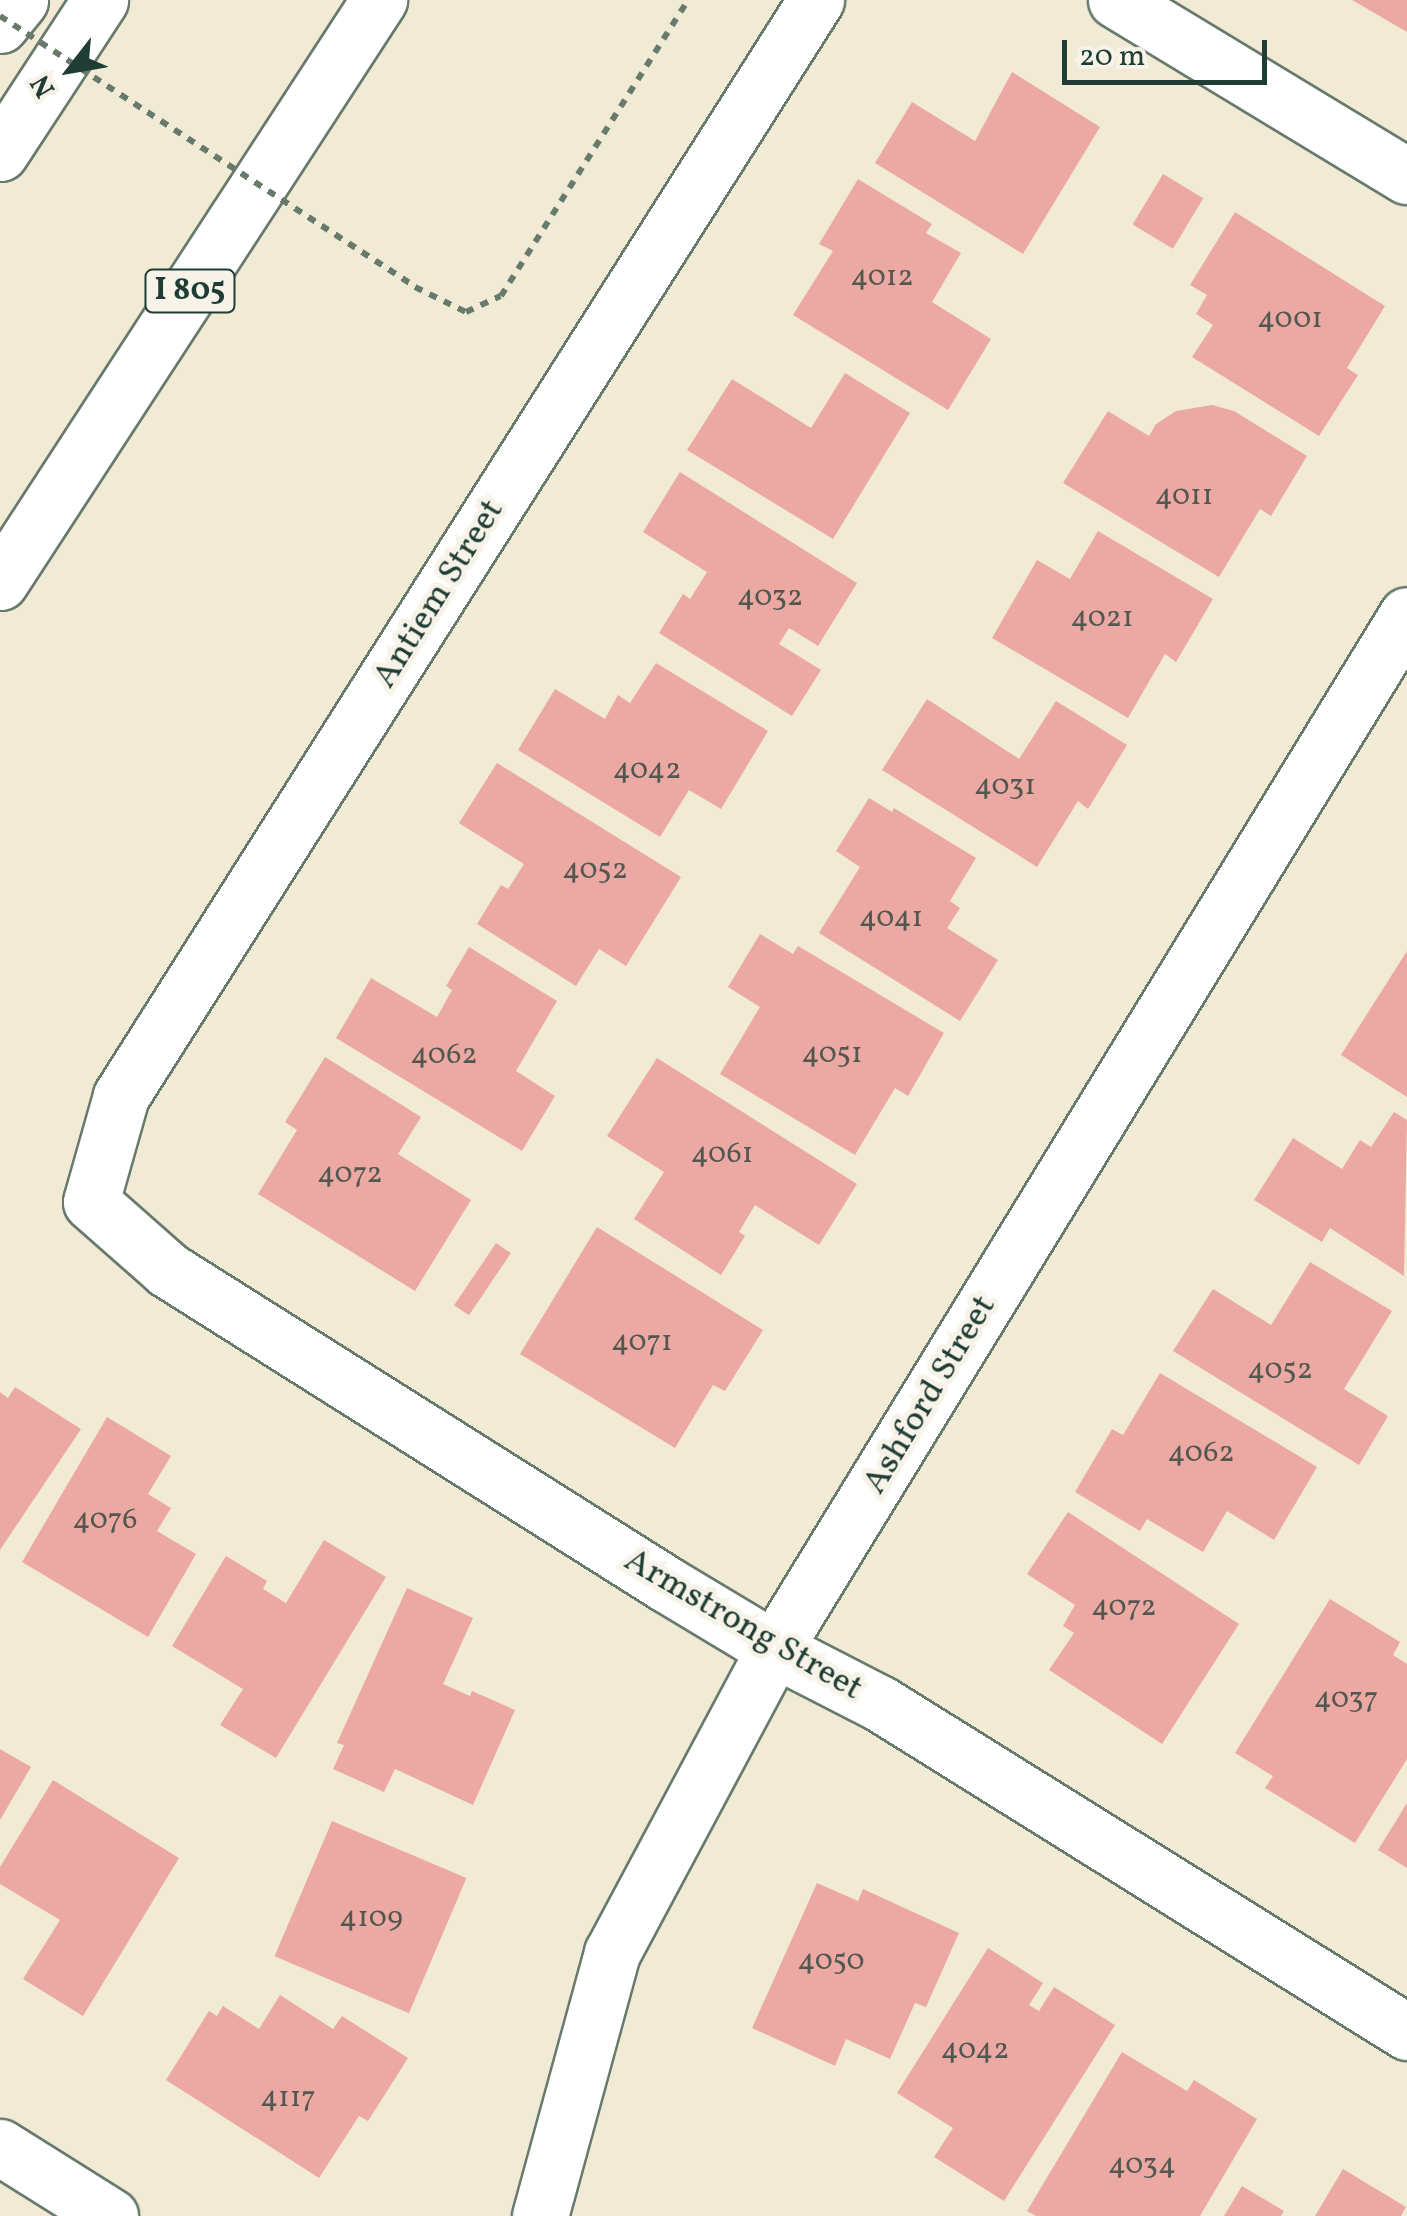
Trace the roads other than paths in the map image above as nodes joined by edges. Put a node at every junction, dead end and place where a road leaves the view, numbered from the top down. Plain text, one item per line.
1 (20, 0) edge
2 (100, 0) edge
3 (380, 0) edge
4 (816, 0) edge
5 (1116, 0) edge
6 (0, 24) edge
7 (0, 153) edge
8 (1407, 176) edge
9 (0, 582) edge
10 (1407, 615) edge
11 (91, 1202) joint
12 (774, 1649) junction
13 (1407, 2032) edge
14 (0, 2147) edge
15 (110, 2216) edge
16 (540, 2216) edge

1 - 6 main road
2 - 7 main road
3 - 9 main road, I 805
4 - 11 main road, Antiem Street
5 - 8 main road
10 - 12 main road, Ashford Street
11 - 12 main road, Armstrong Street
12 - 13 main road, Armstrong Street
12 - 16 main road, Ashford Street
14 - 15 main road

